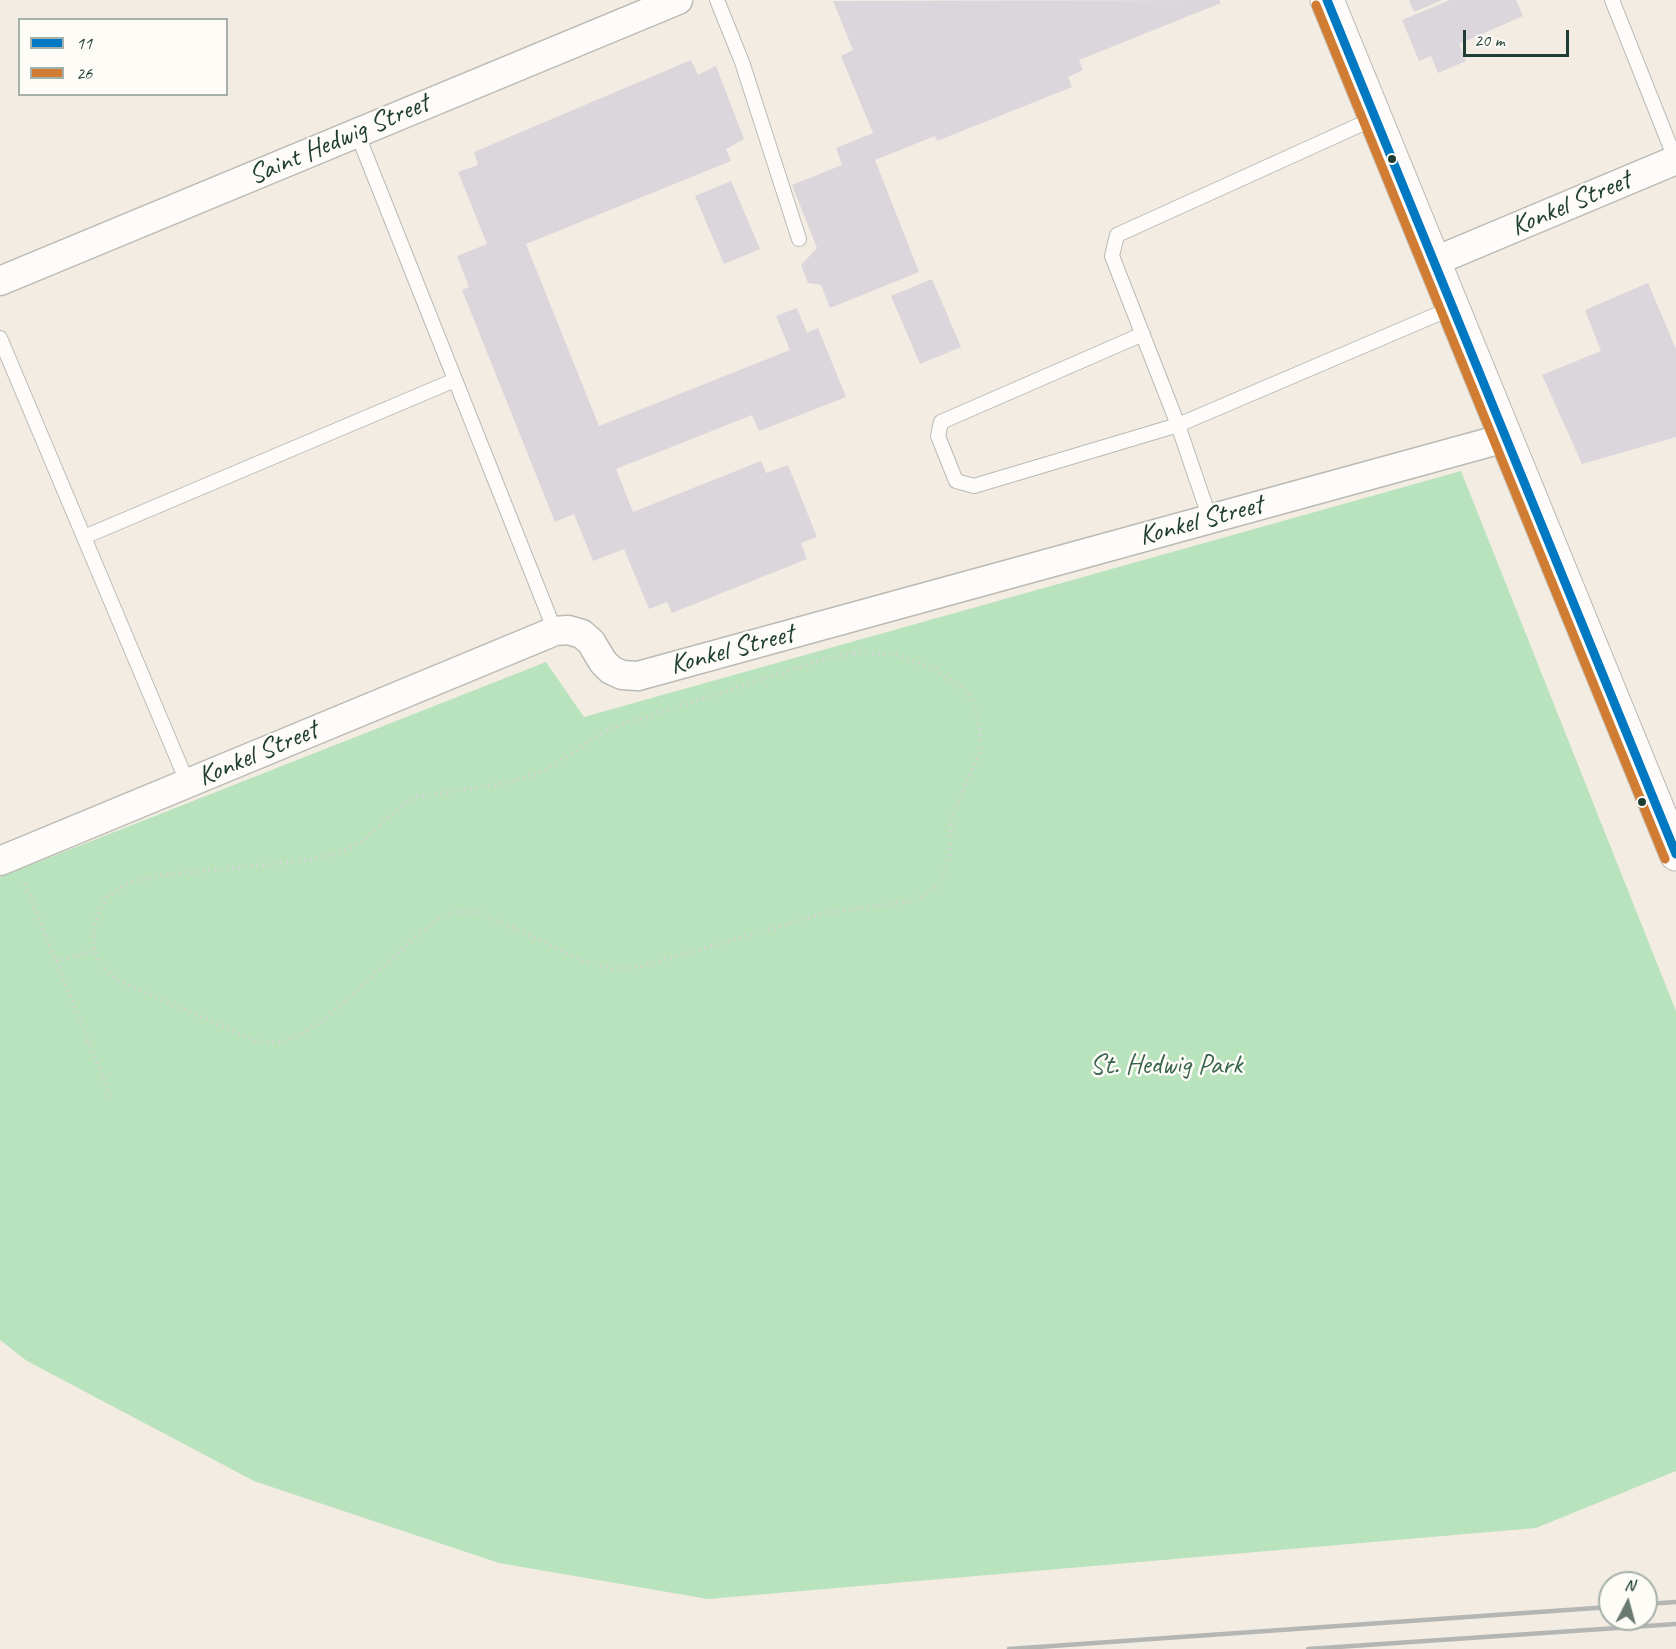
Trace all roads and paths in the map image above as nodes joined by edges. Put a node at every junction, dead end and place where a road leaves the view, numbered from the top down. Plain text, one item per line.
1 (678, 0) edge
2 (717, 0) edge
3 (1327, 0) edge
4 (1612, 0) edge
5 (1375, 118) junction
6 (357, 133) junction
7 (1676, 161) edge
8 (799, 238) dead end
9 (1434, 262) junction
10 (0, 281) edge
11 (1452, 308) junction
12 (1143, 334) junction
13 (0, 339) edge
14 (454, 380) junction
15 (1178, 425) junction
16 (1505, 438) junction
17 (1210, 519) junction
18 (84, 537) junction
19 (555, 631) junction
20 (188, 784) junction
21 (1676, 855) edge
22 (7, 859) edge
23 (94, 951) junction
24 (56, 962) junction
25 (111, 1097) dead end

1 - 6 street, Saint Hedwig Street
2 - 8 lane
3 - 5 street
4 - 7 lane
5 - 9 street
5 - 12 lane
6 - 10 street, Saint Hedwig Street
6 - 14 lane
7 - 9 street, Konkel Street
9 - 11 street
11 - 15 lane
11 - 16 street
12 - 15 lane
12 - 15 lane
13 - 18 lane
14 - 18 lane
14 - 19 lane
15 - 17 lane
16 - 17 street, Konkel Street
16 - 21 street
17 - 19 street, Konkel Street
18 - 20 lane
19 - 20 street, Konkel Street
20 - 22 street, Konkel Street
22 - 24 path
23 - 23 path
23 - 24 path
24 - 25 path

